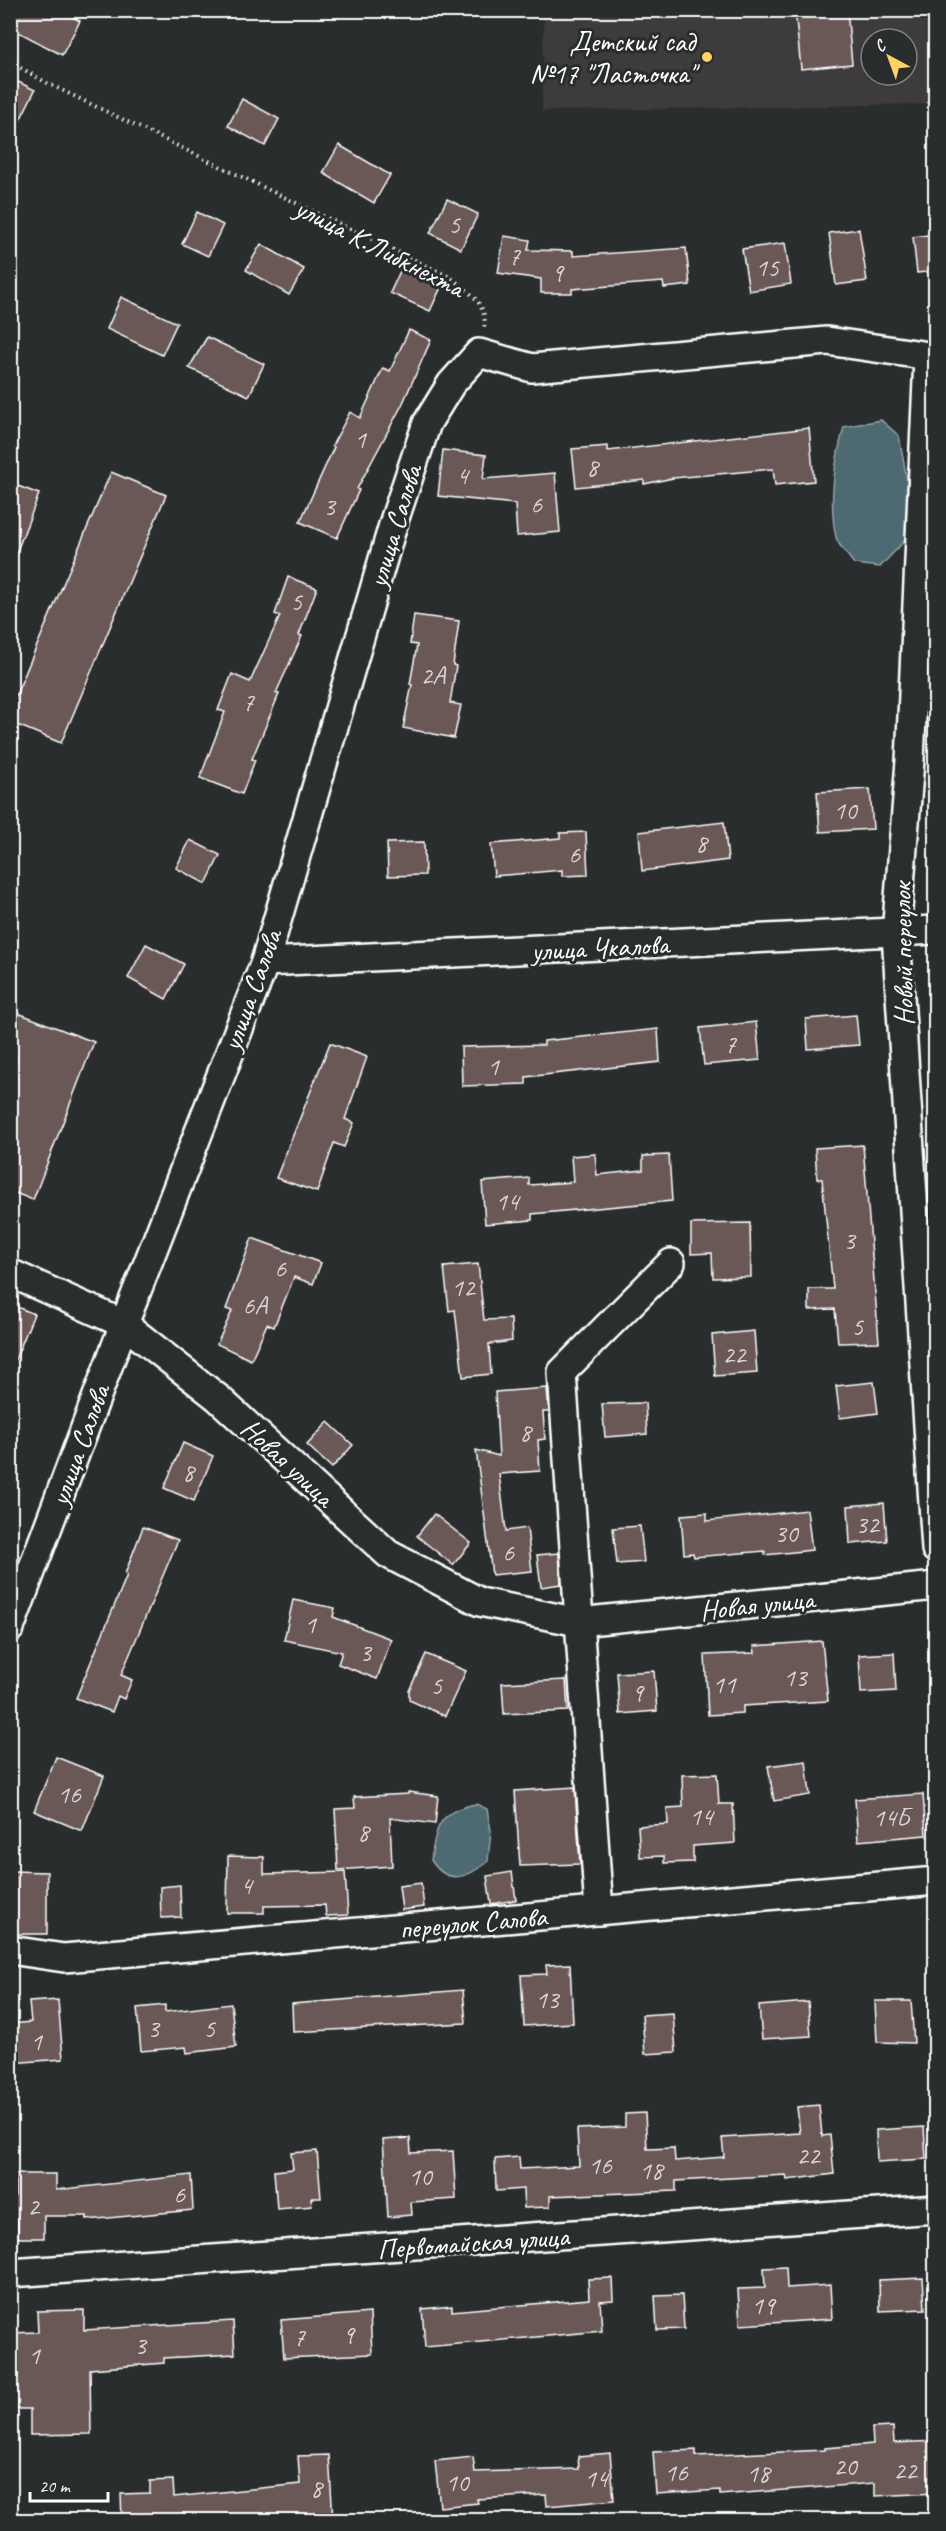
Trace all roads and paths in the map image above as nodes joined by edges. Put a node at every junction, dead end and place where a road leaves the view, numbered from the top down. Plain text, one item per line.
1 (10, 62) edge
2 (479, 353) junction
3 (932, 357) edge
4 (936, 930) edge
5 (896, 934) junction
6 (265, 962) junction
7 (671, 1263) dead end
8 (10, 1273) edge
9 (124, 1324) junction
10 (936, 1549) edge
11 (936, 1586) edge
12 (578, 1622) junction
13 (10, 1628) edge
14 (936, 1881) edge
15 (599, 1911) junction
16 (10, 1950) edge
17 (936, 2209) edge
18 (10, 2273) edge

1 - 2 path, улица К.Либкнехта
2 - 3 street
2 - 6 street, улица Салова
3 - 5 street, Новый переулок
4 - 5 street, улица Чкалова
5 - 6 street, улица Чкалова
5 - 10 street, Новый переулок
6 - 9 street, улица Салова
7 - 12 street
8 - 9 street, Новая улица
9 - 12 street, Новая улица
9 - 13 street, улица Салова
11 - 12 street, Новая улица
12 - 15 street
14 - 15 street, переулок Салова
15 - 16 street, переулок Салова
17 - 18 street, Первомайская улица

